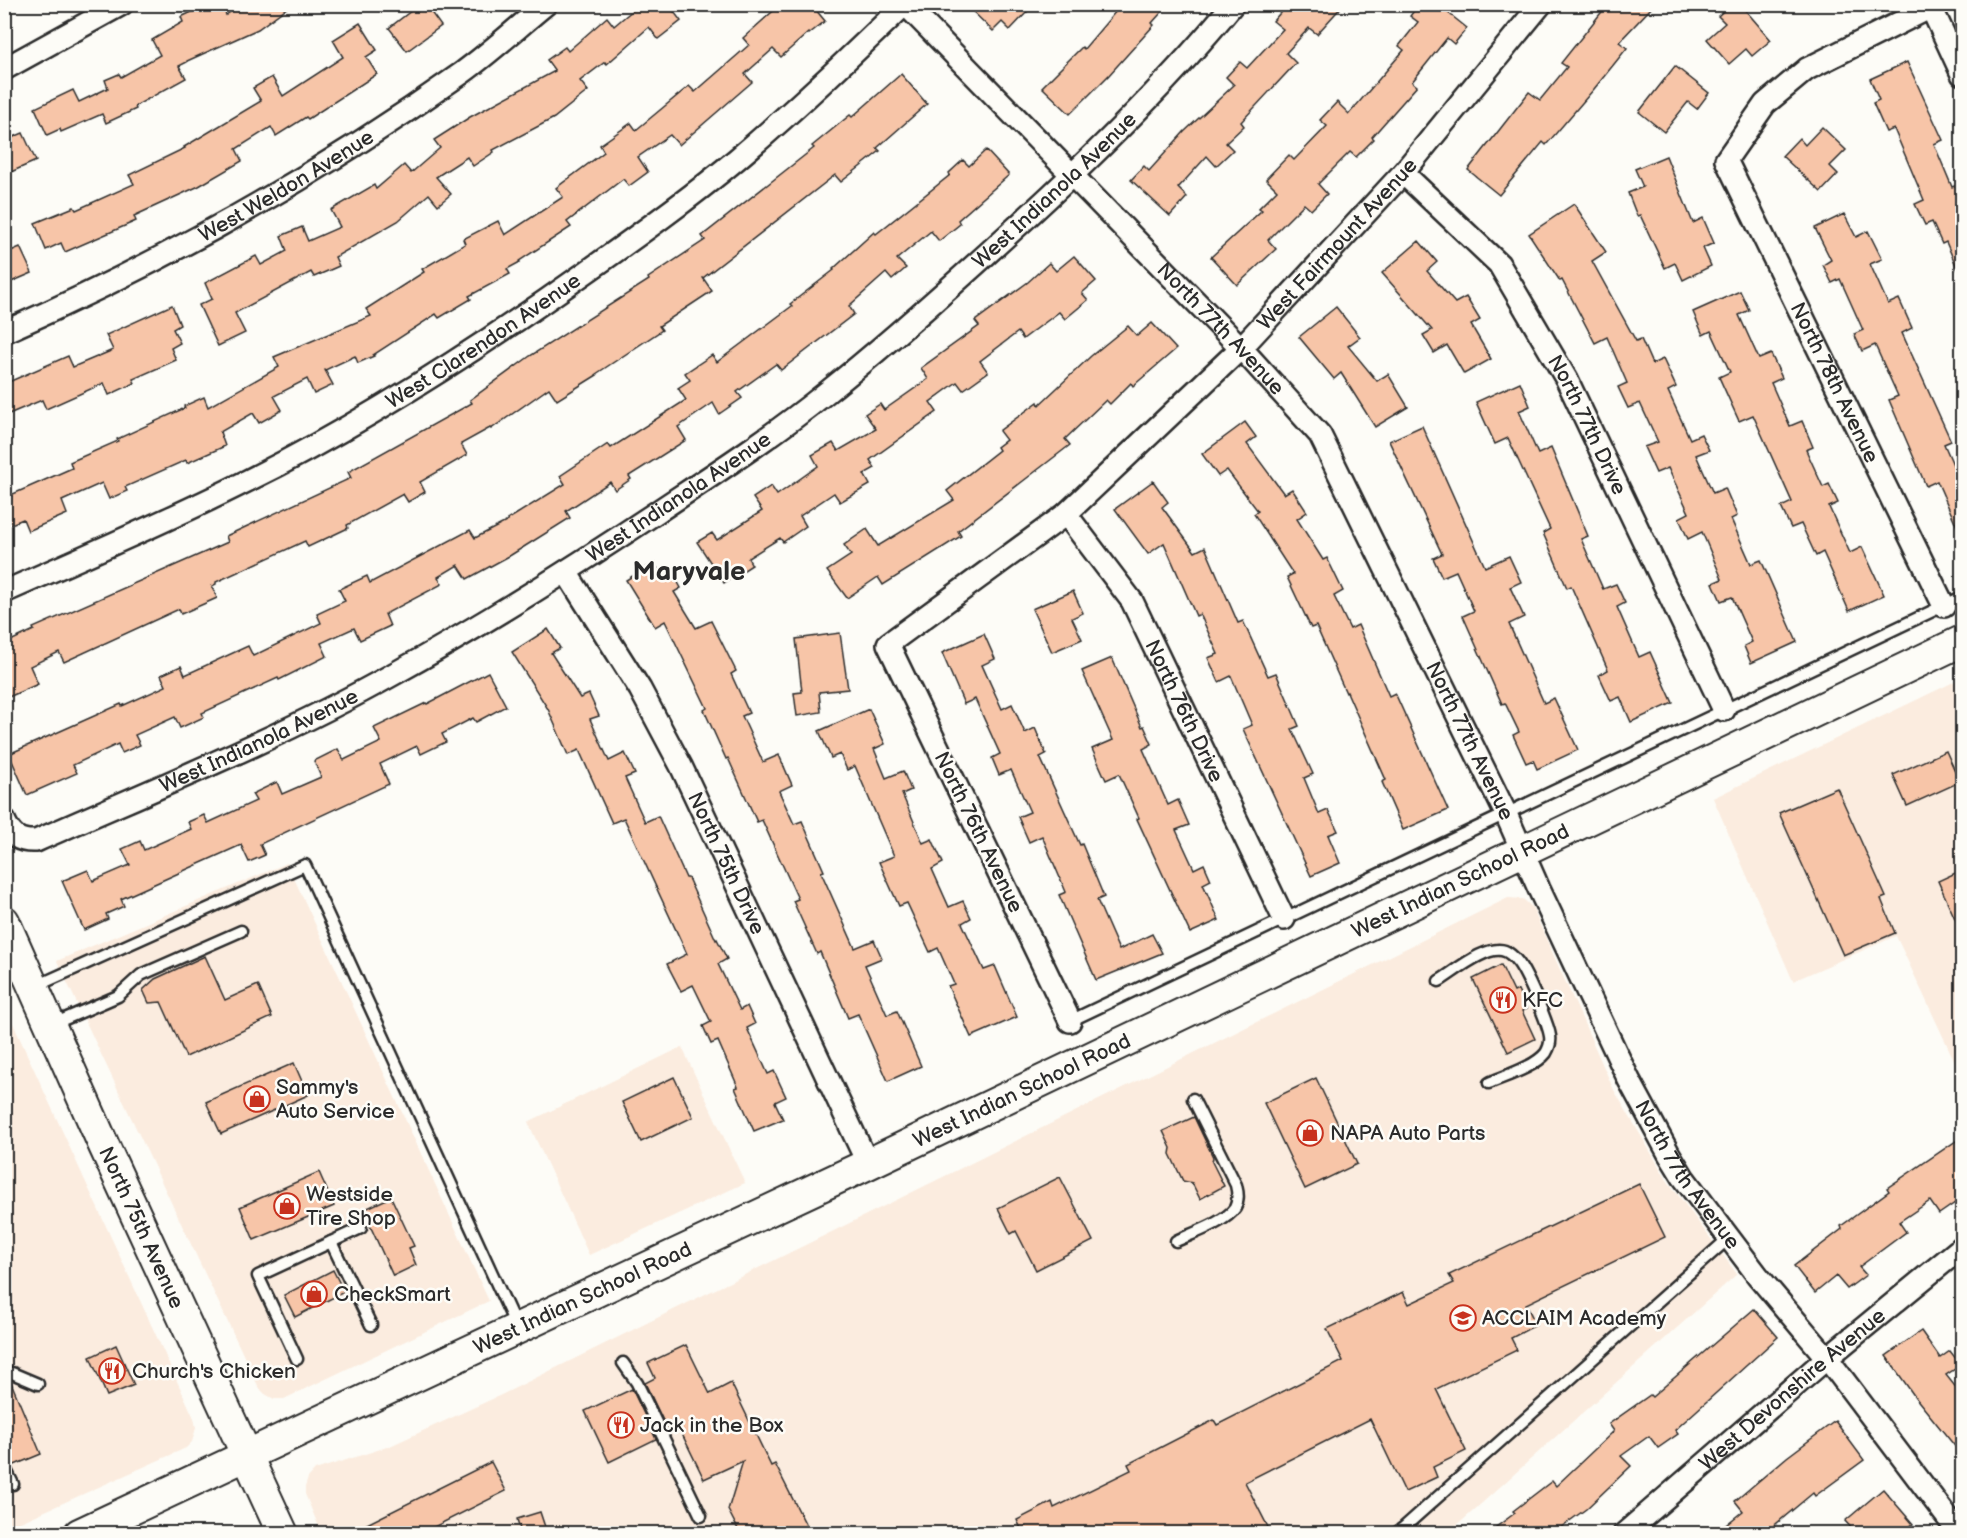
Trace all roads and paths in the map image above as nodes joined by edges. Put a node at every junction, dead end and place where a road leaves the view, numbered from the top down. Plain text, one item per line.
1 (122, 4) edge
2 (546, 4) edge
3 (905, 4) edge
4 (1233, 4) edge
5 (1541, 4) edge
6 (1934, 6) edge
7 (4, 69) edge
8 (1962, 74) edge
9 (1403, 173) junction
10 (1072, 177) junction
11 (4, 332) edge
12 (1241, 348) junction
13 (1066, 513) junction
14 (566, 572) junction
15 (4, 592) edge
16 (1953, 602) edge
17 (1962, 641) edge
18 (888, 644) joint
19 (1724, 710) junction
20 (1506, 814) junction
21 (4, 820) edge
22 (1522, 851) junction
23 (1284, 919) junction
24 (4, 921) edge
25 (241, 931) dead end
26 (1439, 981) dead end
27 (34, 987) junction
28 (1070, 1021) joint
29 (51, 1025) junction
30 (1489, 1083) dead end
31 (1193, 1099) dead end
32 (868, 1164) junction
33 (361, 1228) dead end
34 (1730, 1237) junction
35 (1176, 1241) dead end
36 (331, 1242) junction
37 (1962, 1247) edge
38 (371, 1325) dead end
39 (517, 1328) junction
40 (1827, 1358) junction
41 (297, 1359) dead end
42 (623, 1363) dead end
43 (4, 1373) edge
44 (38, 1384) dead end
45 (247, 1455) junction
46 (4, 1466) edge
47 (13, 1485) dead end
48 (701, 1516) dead end
49 (79, 1533) edge
50 (283, 1533) edge
51 (1395, 1533) edge
52 (1624, 1533) edge
53 (1960, 1533) edge

1 - 7 street
2 - 11 street, West Weldon Avenue
3 - 10 street, North 77th Avenue
3 - 15 street, West Clarendon Avenue
4 - 10 street, West Indianola Avenue
5 - 9 street, West Fairmount Avenue
6 - 8 street
6 - 16 street, North 78th Avenue
9 - 12 street, West Fairmount Avenue
9 - 19 street, North 77th Drive
10 - 12 street, North 77th Avenue
10 - 14 street, West Indianola Avenue
12 - 13 street, West Fairmount Avenue
12 - 20 street, North 77th Avenue
13 - 18 street, West Fairmount Avenue
13 - 23 street, North 76th Drive
14 - 21 street, West Indianola Avenue
14 - 32 street, North 75th Drive
16 - 19 lane, West Indian School Road
17 - 22 main road, West Indian School Road
18 - 28 street, North 76th Avenue
19 - 20 lane, West Indian School Road
20 - 22 street, North 77th Avenue
20 - 23 lane, West Indian School Road
22 - 32 main road, West Indian School Road
22 - 34 street, North 77th Avenue
23 - 28 lane, West Indian School Road
24 - 27 main road, North 75th Avenue
25 - 29 lane
26 - 30 lane
27 - 29 main road, North 75th Avenue
27 - 39 lane
29 - 45 main road, North 75th Avenue
31 - 35 lane
32 - 39 main road, West Indian School Road
33 - 36 lane
34 - 40 street, North 77th Avenue
34 - 51 lane
36 - 38 lane
36 - 41 lane
37 - 40 street, West Devonshire Avenue
39 - 45 main road, West Indian School Road
40 - 52 street, West Devonshire Avenue
40 - 53 street, North 77th Avenue
42 - 48 lane
43 - 44 lane
45 - 49 main road, West Indian School Road
45 - 50 main road, North 75th Avenue
46 - 47 lane

